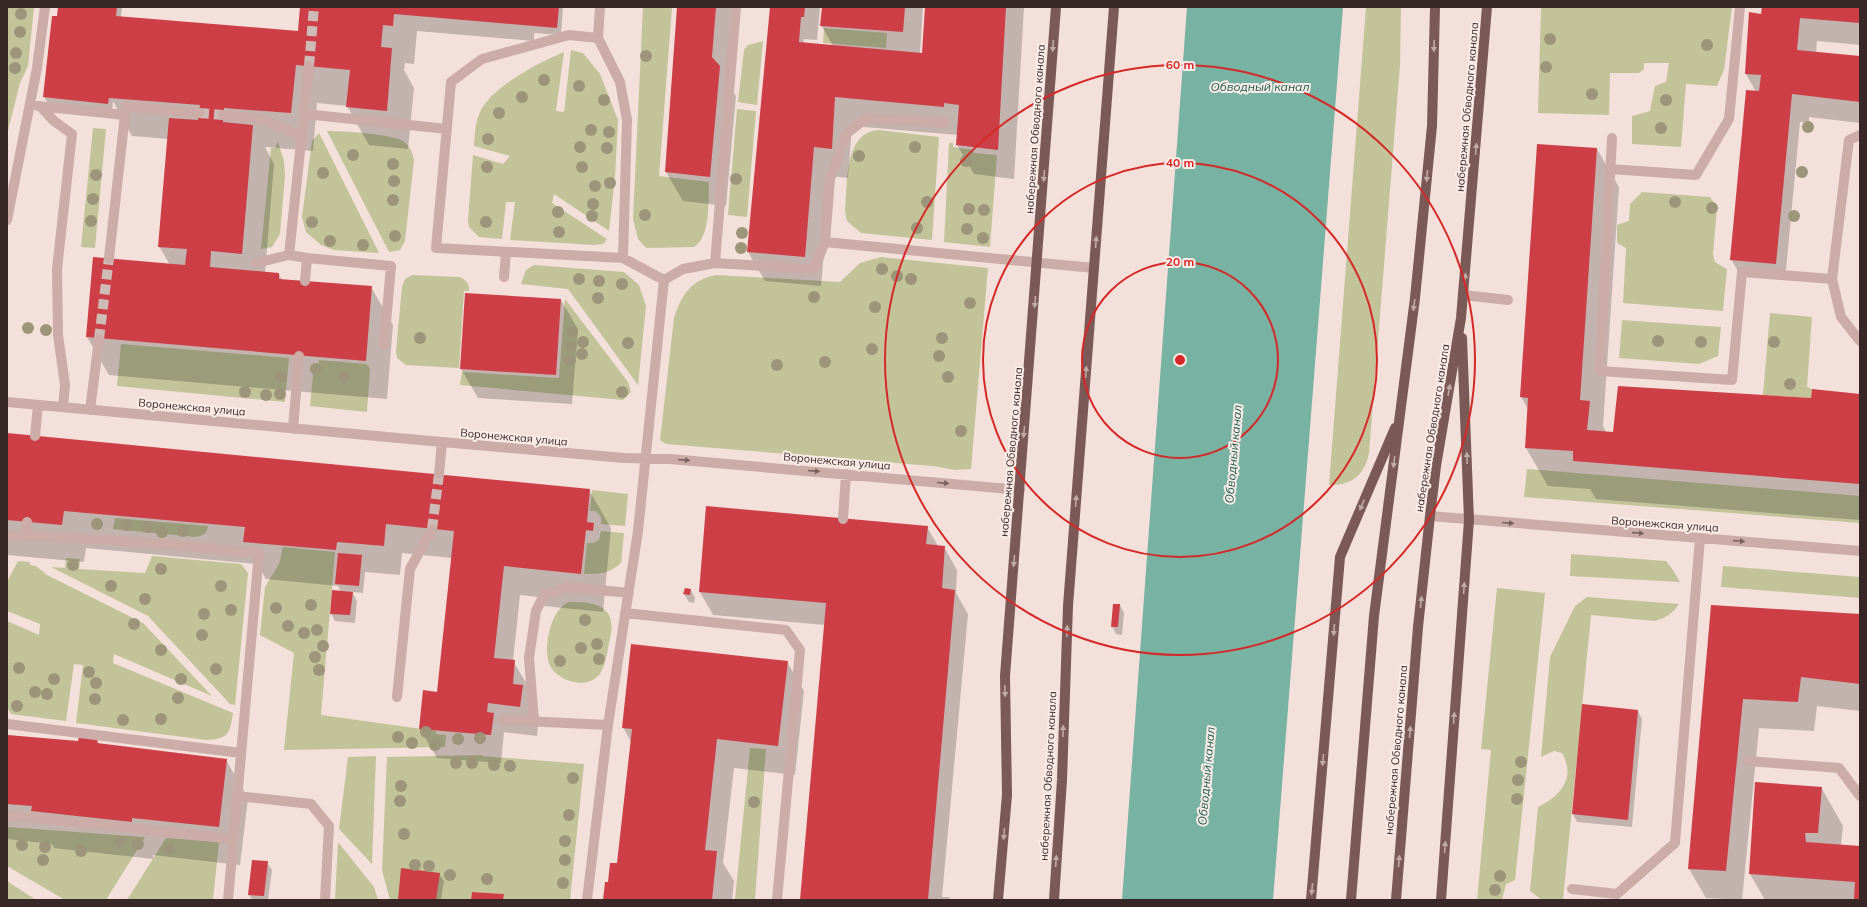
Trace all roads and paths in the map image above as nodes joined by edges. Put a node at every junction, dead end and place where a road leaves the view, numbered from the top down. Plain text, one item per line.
1 (45, 7) edge
2 (600, 7) edge
3 (736, 7) edge
4 (1056, 7) edge
5 (1114, 7) edge
6 (1435, 7) edge
7 (1487, 7) edge
8 (1740, 7) edge
9 (598, 38) junction
10 (309, 66) tunnel mouth
11 (35, 106) junction
12 (199, 113) tunnel mouth
13 (305, 114) junction
14 (125, 115) junction
15 (223, 115) tunnel mouth
16 (945, 123) dead end
17 (447, 129) junction
18 (1860, 135) edge
19 (300, 136) junction
20 (1612, 138) dead end
21 (1610, 169) junction
22 (7, 220) edge
23 (825, 242) junction
24 (506, 252) junction
25 (289, 255) junction
26 (109, 258) tunnel mouth
27 (307, 258) junction
28 (623, 258) junction
29 (256, 263) dead end
30 (714, 263) junction
31 (1038, 263) junction
32 (1094, 268) junction
33 (504, 277) dead end
34 (1832, 279) junction
35 (664, 280) junction
36 (305, 281) dead end
37 (1463, 295) junction
38 (1508, 300) dead end
39 (1461, 318) junction
40 (99, 339) tunnel mouth
41 (1860, 341) edge
42 (384, 345) dead end
43 (299, 356) dead end
44 (7, 402) edge
45 (38, 405) junction
46 (63, 407) junction
47 (90, 410) junction
48 (1399, 417) junction
49 (293, 428) junction
50 (35, 436) dead end
51 (442, 442) junction
52 (645, 458) junction
53 (439, 474) tunnel mouth
54 (846, 474) junction
55 (1020, 490) junction
56 (1430, 516) junction
57 (843, 519) dead end
58 (1469, 520) junction
59 (27, 522) dead end
60 (432, 529) tunnel mouth
61 (7, 535) edge
62 (26, 537) junction
63 (1700, 538) junction
64 (1860, 551) edge
65 (629, 593) junction
66 (625, 613) junction
67 (397, 697) dead end
68 (504, 720) dead end
69 (534, 722) junction
70 (7, 724) edge
71 (608, 725) junction
72 (241, 753) junction
73 (1748, 761) dead end
74 (237, 796) junction
75 (1860, 796) edge
76 (7, 815) edge
77 (233, 839) junction
78 (1572, 889) dead end
79 (228, 900) edge
80 (325, 900) edge
81 (587, 900) edge
82 (777, 900) edge
83 (998, 900) edge
84 (1054, 900) edge
85 (1311, 900) edge
86 (1351, 900) edge
87 (1396, 900) edge
88 (1441, 900) edge

1 - 11 street
2 - 9 street
3 - 30 street
4 -> 31 main road, набережная Обводного канала
32 -> 5 main road, набережная Обводного канала
6 -> 48 main road
37 -> 7 main road, набережная Обводного канала
8 - 21 street
9 - 17 street
9 - 28 street
10 - 13 street
11 - 14 street
11 - 22 street
11 - 46 street
12 - 14 street
13 - 17 street
13 - 19 street
14 - 26 street
15 - 19 street
16 - 23 street
17 - 24 street
18 - 34 street
19 - 25 street
20 - 21 street
21 - 34 street
23 - 30 street
23 - 31 street
24 - 28 street
24 - 33 street
25 - 27 street
25 - 29 street
27 - 36 street
27 - 42 street
28 - 35 street
30 - 35 street
31 - 32 street
31 -> 55 main road, набережная Обводного канала
84 -> 32 main road, набережная Обводного канала
34 - 41 street
35 - 52 street
37 - 38 street
37 - 39 main road, набережная Обводного канала
56 -> 39 main road, набережная Обводного канала
58 -> 39 main road
40 - 47 street
43 - 49 street
44 - 45 street, Воронежская улица
45 - 46 street, Воронежская улица
45 - 50 street
46 - 47 street, Воронежская улица
47 - 49 street, Воронежская улица
48 -> 85 main road
48 -> 86 main road
49 - 51 street, Воронежская улица
51 - 52 street, Воронежская улица
51 - 53 street
52 -> 54 street, Воронежская улица
52 - 65 street
54 -> 55 street, Воронежская улица
54 - 57 street
55 -> 83 main road, набережная Обводного канала
56 - 58 street, Воронежская улица
87 -> 56 main road, набережная Обводного канала
58 -> 63 street, Воронежская улица
88 -> 58 main road
59 - 62 street
60 - 67 street
61 - 62 street
62 - 72 street
63 -> 64 street, Воронежская улица
63 - 78 street
65 - 66 street
65 - 69 street
66 - 71 street
66 - 82 street
68 - 69 street
69 - 71 street
70 - 72 street
71 - 81 street
72 - 74 street
73 - 75 street
74 - 77 street
74 - 80 street
76 - 77 street
77 - 79 street

